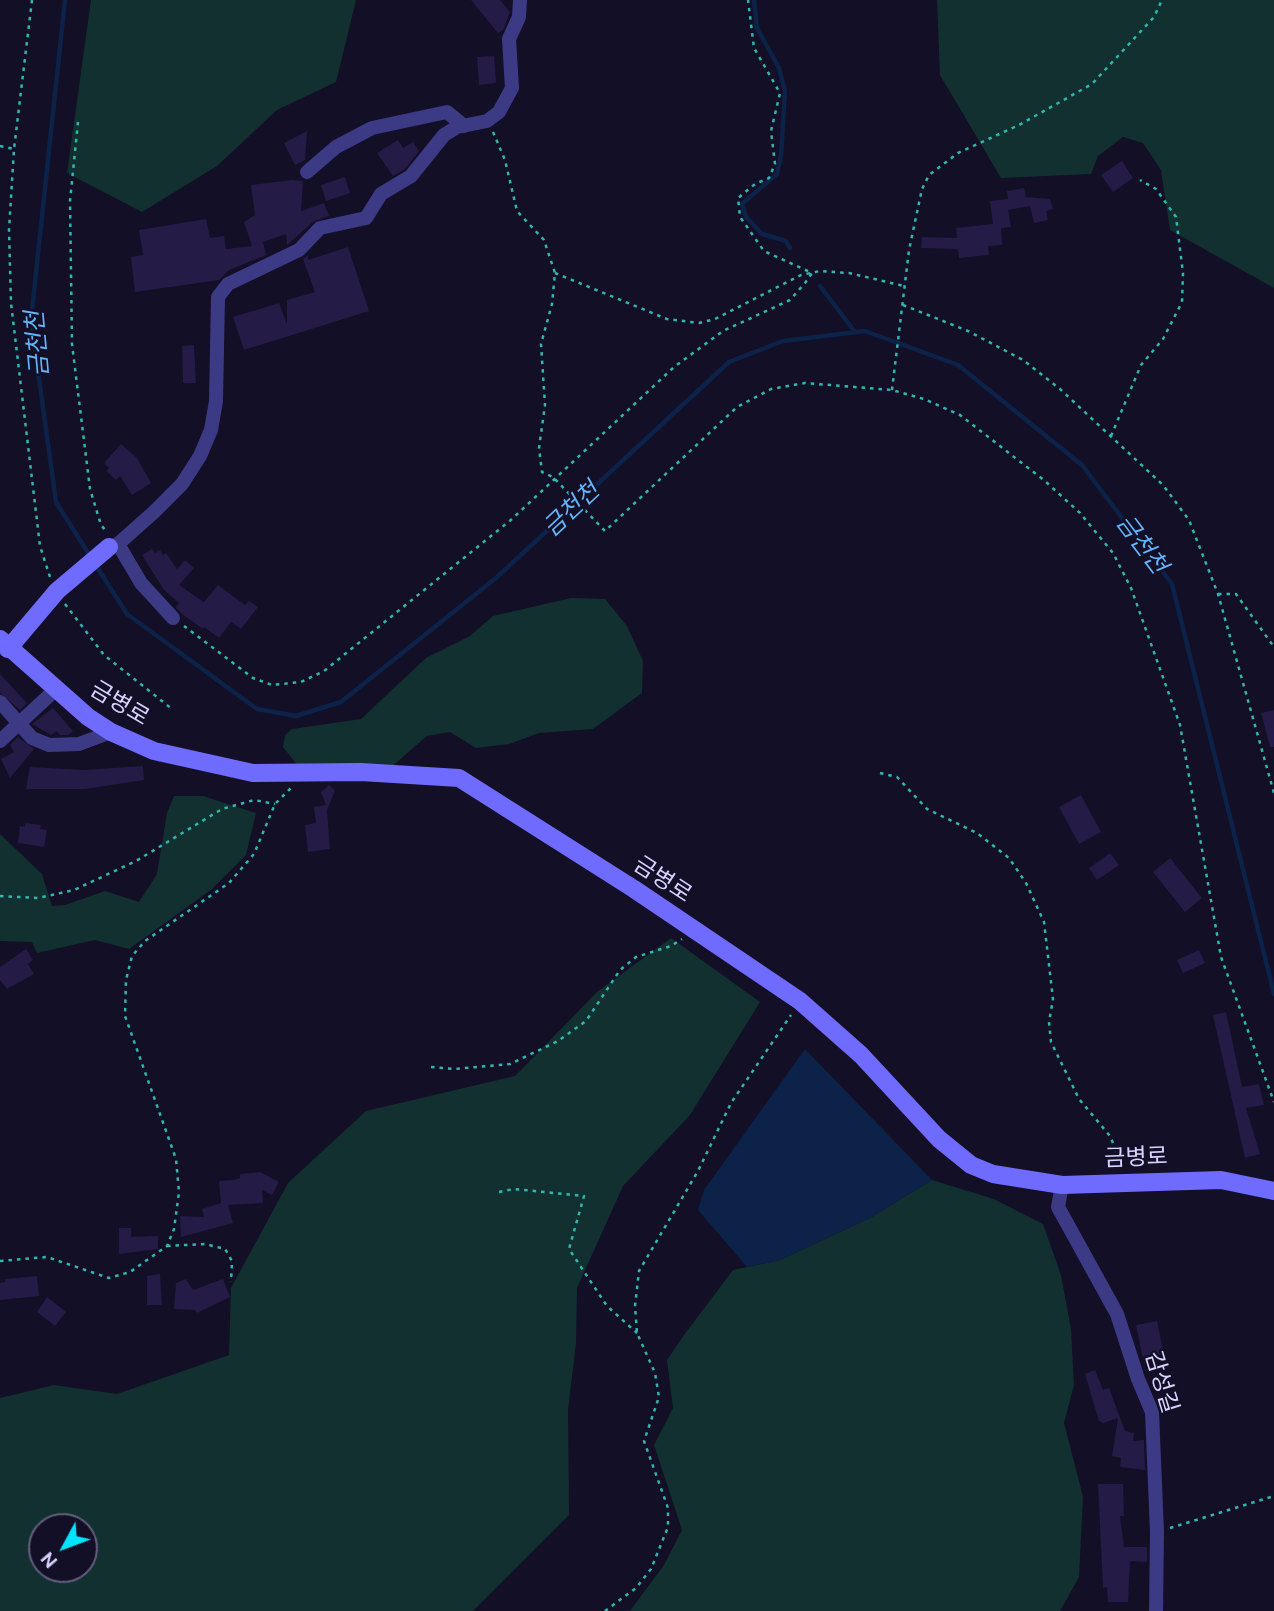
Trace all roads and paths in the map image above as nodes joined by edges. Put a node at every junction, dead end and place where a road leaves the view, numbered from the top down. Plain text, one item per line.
1 (32, 0) edge
2 (520, 0) edge
3 (748, 0) edge
4 (1162, 0) edge
5 (487, 121) junction
6 (78, 122) dead end
7 (464, 125) junction
8 (0, 146) edge
9 (14, 149) junction
10 (307, 172) dead end
11 (1140, 180) dead end
12 (555, 273) junction
13 (812, 273) junction
14 (905, 286) junction
15 (903, 305) junction
16 (892, 390) junction
17 (1111, 436) junction
18 (553, 477) junction
19 (113, 546) junction
20 (64, 586) junction
21 (1218, 594) junction
22 (173, 618) joint
23 (3, 648) edge
24 (1274, 648) edge
25 (55, 690) junction
26 (0, 702) edge
27 (172, 709) dead end
28 (20, 724) junction
29 (111, 732) junction
30 (0, 741) edge
31 (880, 773) dead end
32 (306, 774) junction
33 (1274, 793) edge
34 (275, 804) junction
35 (0, 896) edge
36 (696, 930) junction
37 (800, 1001) junction
38 (431, 1067) dead end
39 (1274, 1102) edge
40 (1118, 1182) junction
41 (1062, 1185) junction
42 (1274, 1191) edge
43 (499, 1192) dead end
44 (167, 1246) junction
45 (0, 1261) edge
46 (230, 1282) dead end
47 (637, 1333) junction
48 (1274, 1496) edge
49 (1157, 1532) junction
50 (605, 1611) edge
51 (1156, 1611) edge

1 - 9 path
2 - 5 street
3 - 13 path
4 - 14 path
5 - 7 street
5 - 12 path
6 - 19 path
7 - 10 street
7 - 19 street
8 - 9 path
9 - 20 path
11 - 17 path
12 - 13 path
12 - 18 path
13 - 14 path
13 - 18 path
14 - 15 path
15 - 16 path
15 - 17 path
16 - 18 path
16 - 39 path
17 - 21 path
18 - 22 path
19 - 20 street
19 - 22 street
20 - 23 street
20 - 27 path
21 - 24 path
21 - 33 path
23 - 25 street, 금병로
25 - 28 street
25 - 29 street, 금병로
26 - 28 street
28 - 29 street
28 - 30 street
29 - 32 street, 금병로
31 - 40 path
32 - 34 path
32 - 36 street, 금병로
34 - 35 path
34 - 44 path
36 - 37 street, 금병로
36 - 38 path
37 - 41 street, 금병로
37 - 47 path
40 - 41 street, 금병로
40 - 42 street, 금병로
41 - 49 street, 감성길
43 - 47 path
44 - 45 path
44 - 46 path
47 - 50 path
48 - 49 path
49 - 51 street, 감성길

